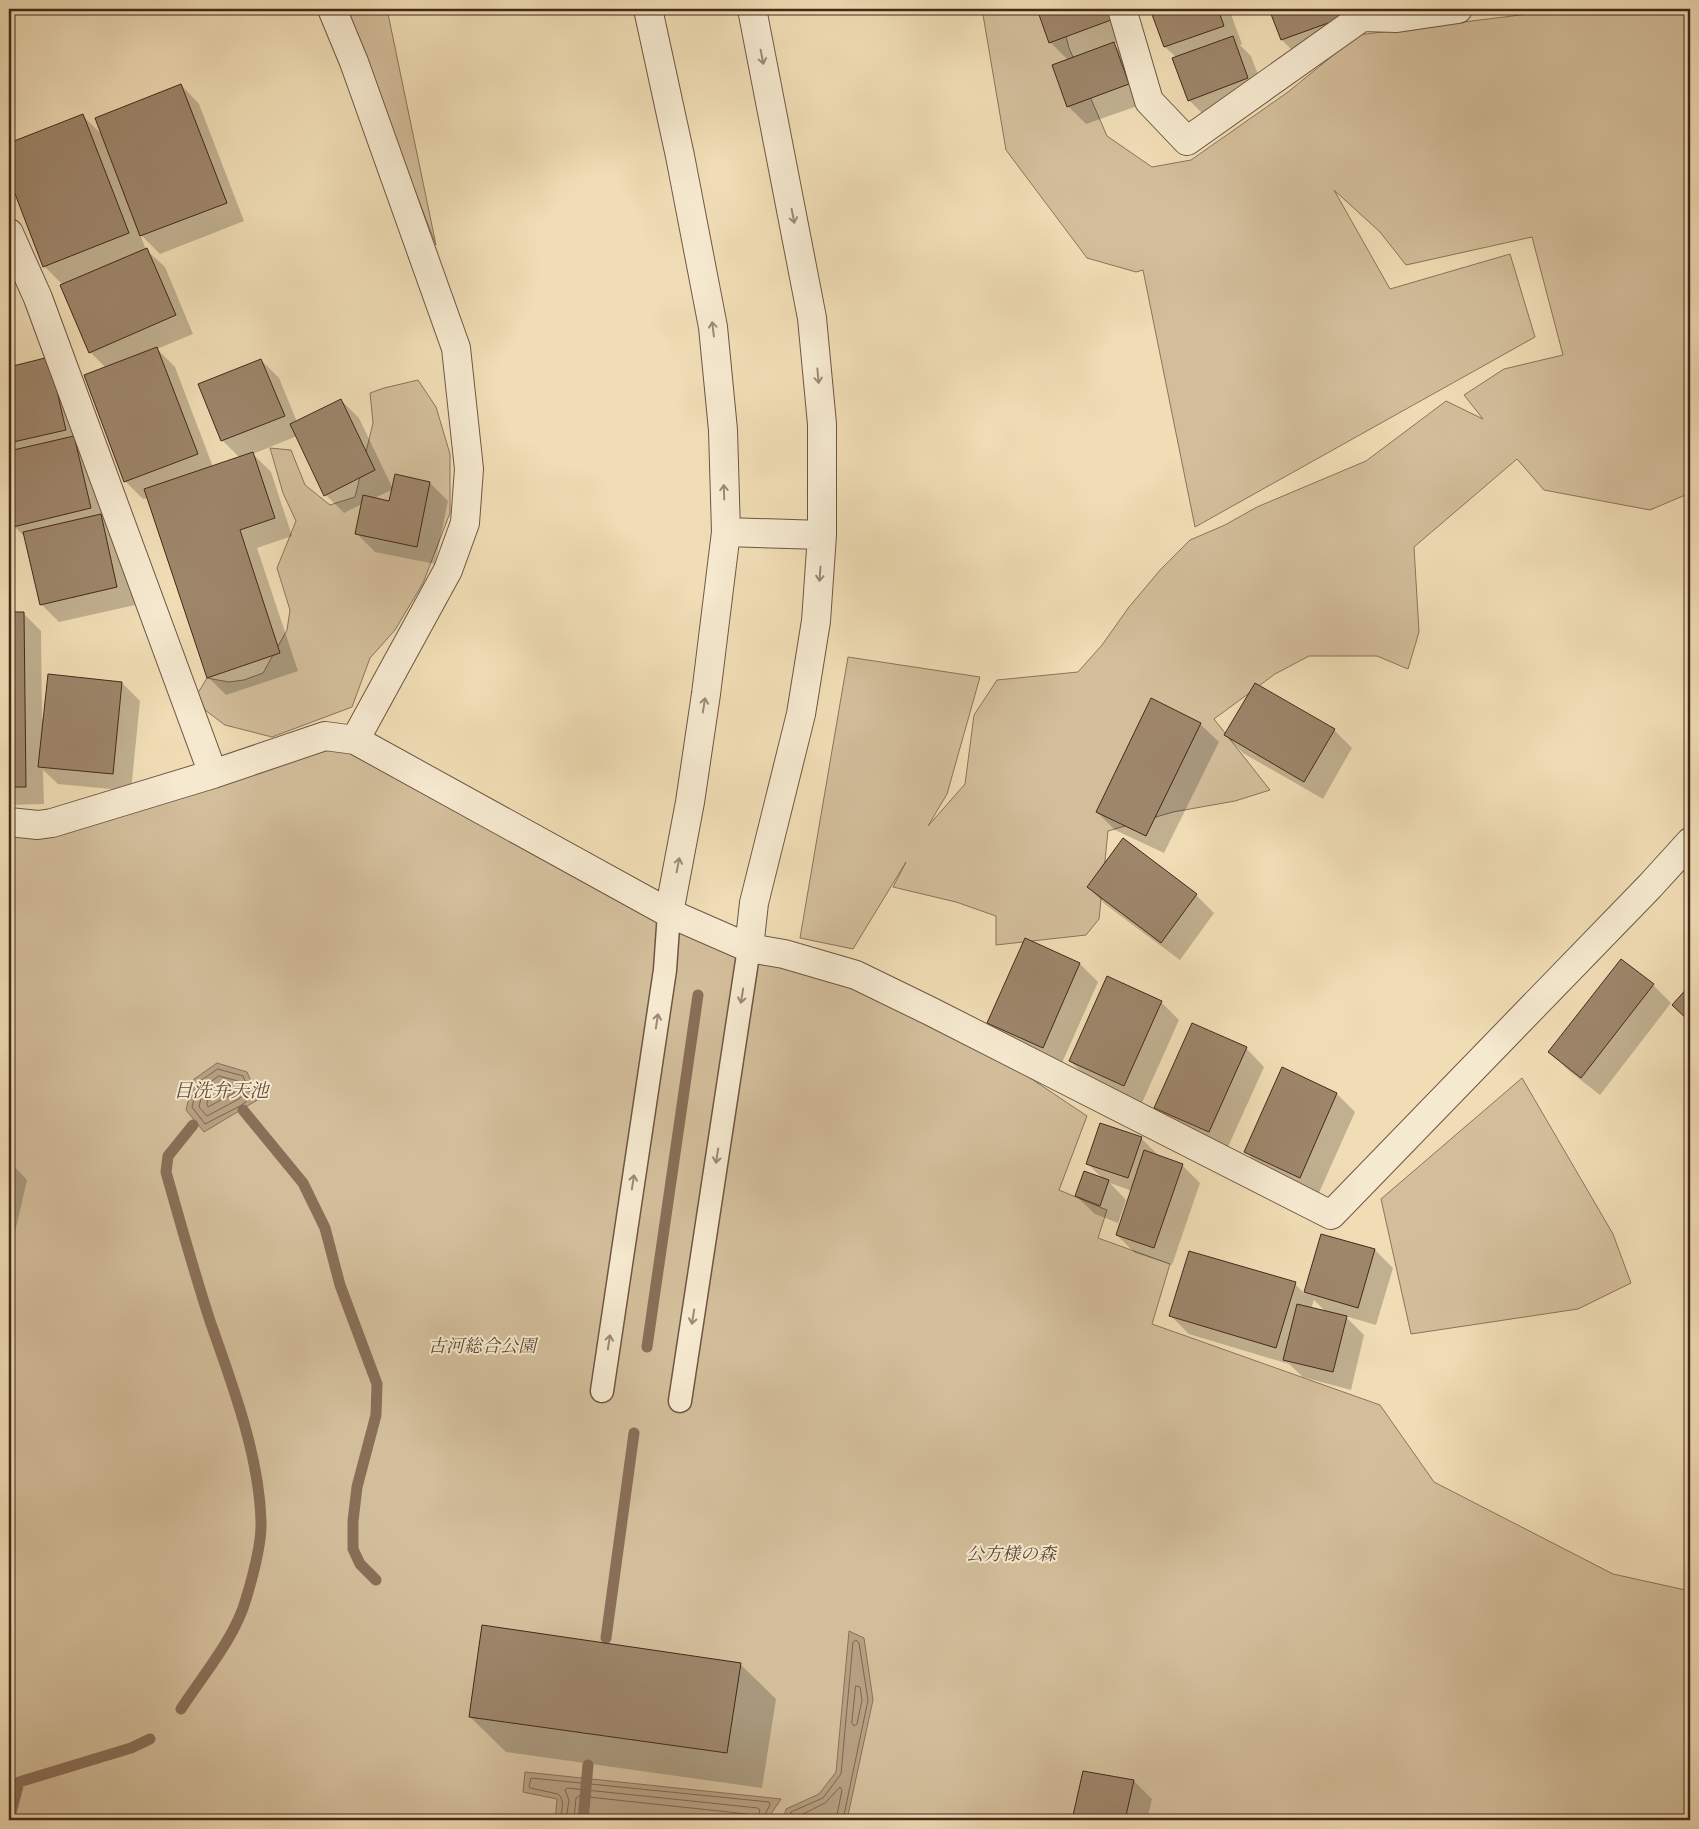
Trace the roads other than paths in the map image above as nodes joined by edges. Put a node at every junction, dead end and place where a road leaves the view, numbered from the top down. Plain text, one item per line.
1 (332, 9) edge
2 (648, 9) edge
3 (752, 9) edge
4 (1122, 9) edge
5 (1458, 9) edge
6 (1361, 13) edge
7 (9, 233) edge
8 (726, 532) junction
9 (822, 535) junction
10 (356, 740) junction
11 (213, 774) junction
12 (9, 822) edge
13 (1690, 842) edge
14 (669, 913) junction
15 (749, 948) junction
16 (602, 1391) dead end
17 (680, 1401) dead end

1 - 10 street
8 -> 2 street
3 -> 9 street
4 - 6 street
5 - 6 street
7 - 11 street
8 - 9 street
14 -> 8 street
9 -> 15 street
10 - 11 street
10 - 14 street
11 - 12 street
13 - 15 street
14 - 15 street
16 -> 14 lane
15 -> 17 lane

